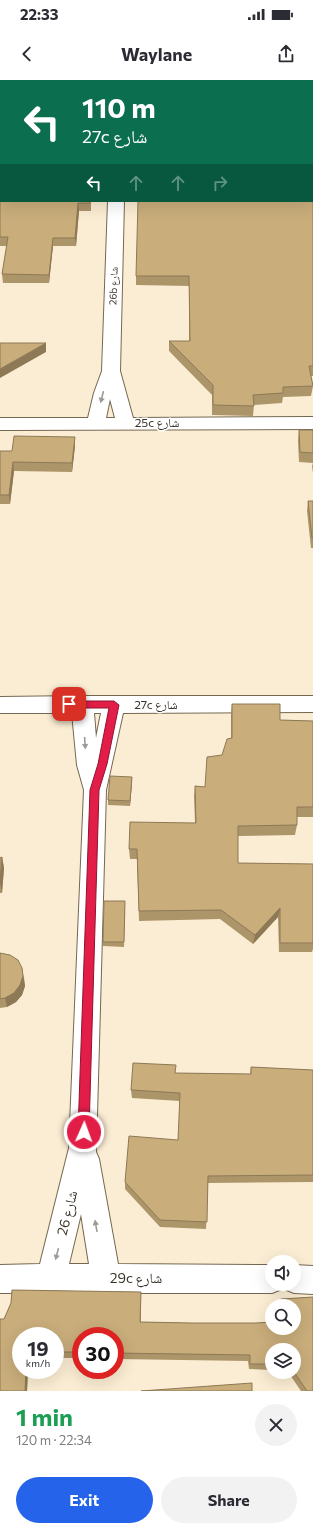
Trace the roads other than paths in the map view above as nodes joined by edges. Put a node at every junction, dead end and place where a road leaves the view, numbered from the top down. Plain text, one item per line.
1 (116, 202) edge
2 (111, 371) junction
3 (313, 423) edge
4 (0, 424) edge
5 (96, 424) junction
6 (125, 424) junction
7 (0, 704) edge
8 (82, 704) junction
9 (313, 704) edge
10 (114, 705) junction
11 (95, 790) junction
12 (83, 1148) junction
13 (51, 1278) junction
14 (106, 1278) junction
15 (0, 1279) edge
16 (265, 1279) edge
17 (301, 1279) edge
18 (313, 1280) edge

1 - 2 street, 26b شارع
2 -> 5 street, 26b شارع
2 - 6 street, 26b شارع
3 - 6 street, 25c شارع
4 - 5 street, 25c شارع
5 - 6 street, 25c شارع
7 - 8 street, 27c شارع
8 - 10 street, 27c شارع
8 -> 11 street, شارع 26
9 - 10 street, 27c شارع
10 - 11 street, شارع 26
11 - 12 street, شارع 26
12 -> 13 street, شارع 26
14 -> 12 street, شارع 26
13 - 14 street, 29c شارع
13 - 15 street, 29c شارع
14 - 16 street, 29c شارع
17 - 18 street

